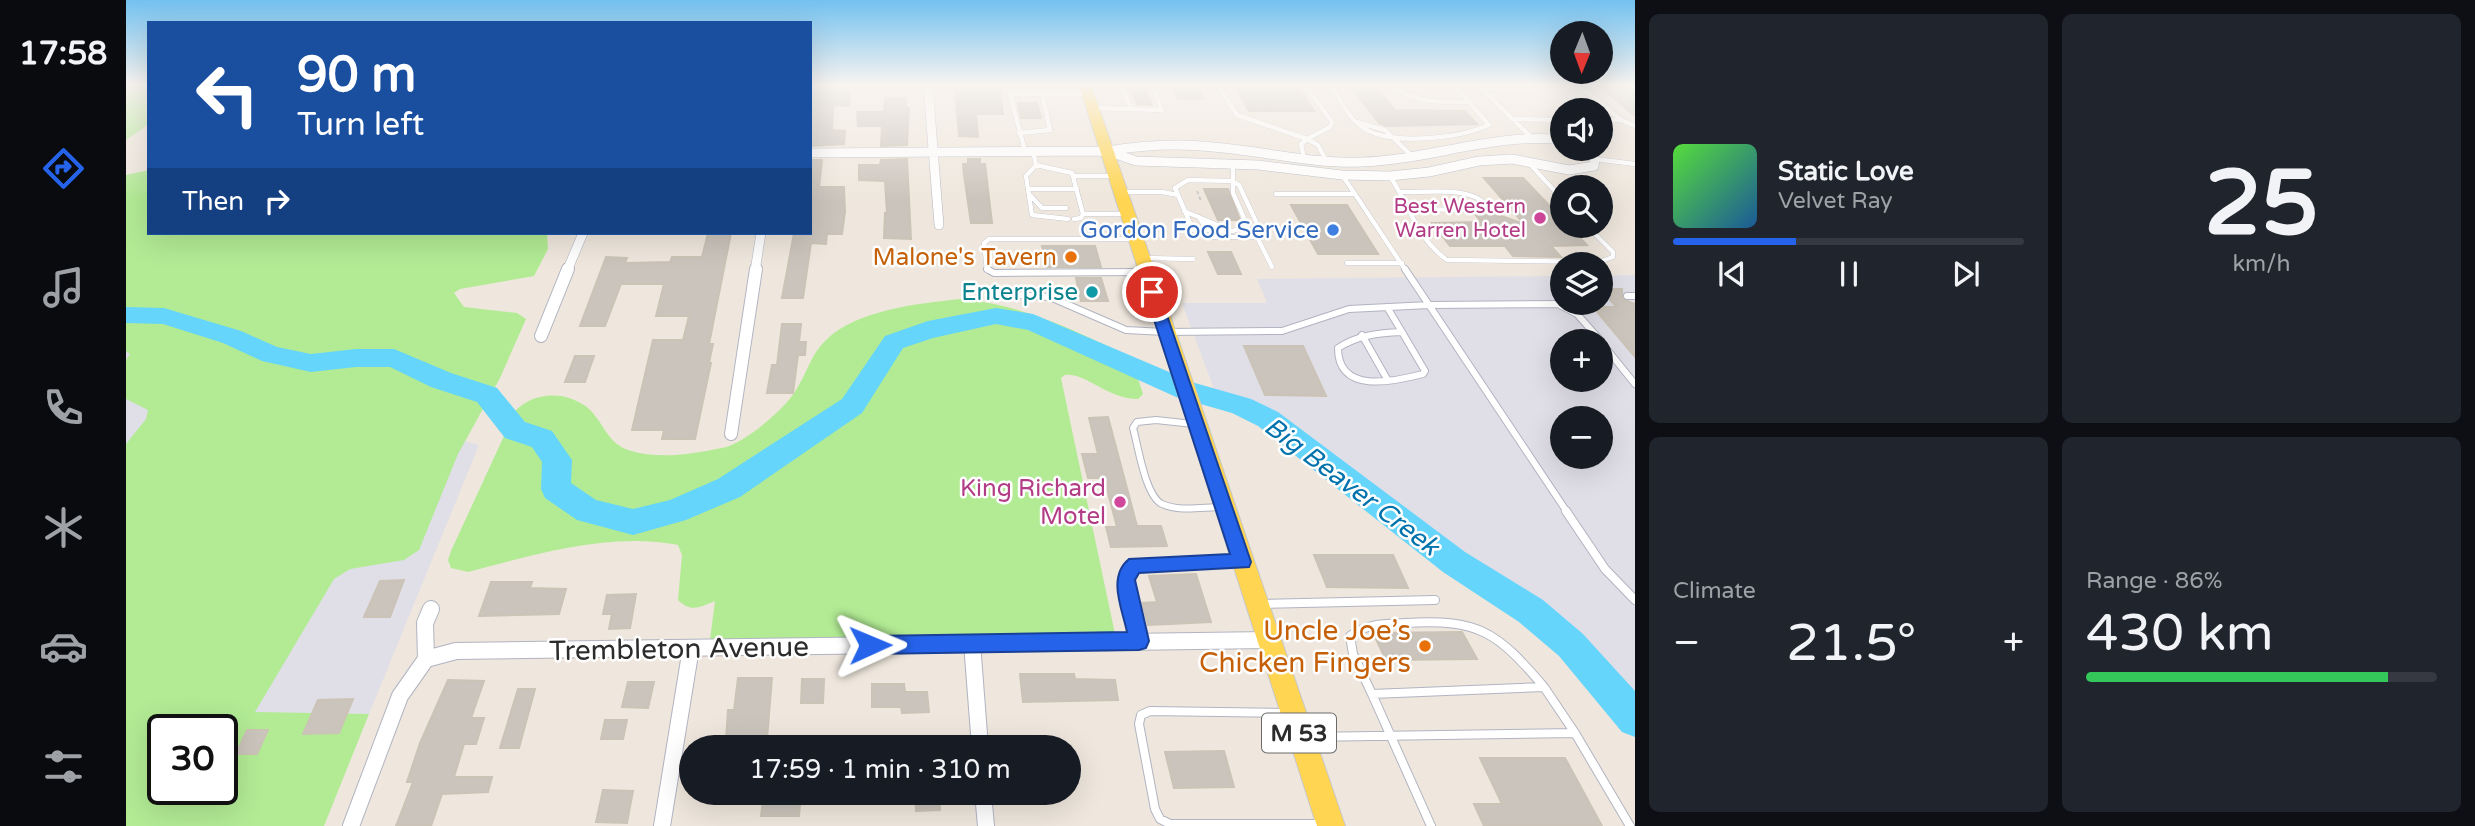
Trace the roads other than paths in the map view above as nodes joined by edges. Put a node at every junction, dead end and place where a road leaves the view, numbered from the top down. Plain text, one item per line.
1 (931, 124) edge
2 (1017, 124) edge
3 (1048, 124) edge
4 (1098, 124) edge
5 (1262, 124) edge
6 (1331, 124) edge
7 (1362, 124) edge
8 (1489, 124) edge
9 (1516, 124) edge
10 (1019, 133) junction
11 (1392, 136) junction
12 (1531, 137) junction
13 (1307, 139) junction
14 (1550, 139) edge
15 (1212, 147) junction
16 (933, 151) junction
17 (1029, 151) junction
18 (1107, 151) junction
19 (812, 153) edge
20 (1304, 158) junction
21 (1414, 159) junction
22 (1595, 161) edge
23 (1611, 161) edge
24 (1219, 162) junction
25 (1327, 162) junction
26 (1528, 162) junction
27 (1233, 163) junction
28 (1635, 164) edge
29 (1036, 165) junction
30 (1433, 171) junction
31 (1342, 175) junction
32 (1073, 176) junction
33 (1115, 176) junction
34 (1390, 176) junction
35 (1216, 180) junction
36 (1232, 181) junction
37 (1550, 186) edge
38 (1029, 189) junction
39 (1077, 189) junction
40 (1120, 192) junction
41 (1402, 192) junction
42 (1276, 194) dead end
43 (1355, 194) junction
44 (1178, 195) junction
45 (1031, 196) junction
46 (1407, 209) junction
47 (1482, 209) dead end
48 (1472, 210) dead end
49 (1082, 211) junction
50 (1184, 211) junction
51 (1127, 214) junction
52 (939, 225) dead end
53 (582, 235) edge
54 (761, 235) edge
55 (1257, 237) junction
56 (1599, 238) edge
57 (1135, 239) junction
58 (1193, 259) dead end
59 (1402, 263) junction
60 (1347, 264) dead end
61 (1143, 265) junction
62 (1272, 267) dead end
63 (998, 294) dead end
64 (1627, 296) dead end
65 (1635, 296) edge
66 (1550, 302) edge
67 (1429, 305) junction
68 (1387, 307) junction
69 (1580, 315) edge
70 (1591, 329) edge
71 (1165, 332) junction
72 (1402, 332) junction
73 (1362, 335) junction
74 (541, 336) dead end
75 (1613, 356) edge
76 (1387, 379) junction
77 (1635, 384) edge
78 (1194, 421) junction
79 (731, 434) dead end
80 (1224, 507) junction
81 (1242, 562) junction
82 (1435, 600) dead end
83 (1635, 600) edge
84 (1256, 604) junction
85 (431, 609) dead end
86 (1269, 640) junction
87 (1139, 641) junction
88 (972, 643) junction
89 (691, 648) junction
90 (426, 659) junction
91 (1544, 687) junction
92 (1372, 694) junction
93 (1297, 725) junction
94 (1575, 733) junction
95 (979, 735) edge
96 (1394, 738) junction
97 (985, 805) edge
98 (1330, 825) edge
99 (351, 826) edge
100 (662, 826) edge
101 (986, 826) edge
102 (1431, 826) edge
103 (1629, 826) edge

1 - 16 street
2 - 10 lane
3 - 10 lane
4 - 18 main road, M 53
5 - 13 lane
6 - 13 lane
7 - 11 lane
8 - 11 lane
9 - 12 lane
10 - 17 lane
11 - 21 lane
12 - 14 street
12 - 21 street
13 - 20 lane
13 - 25 lane
15 - 18 street
15 - 20 street
15 - 24 street
16 - 17 street
16 - 19 street
16 - 52 street
17 - 18 street
17 - 29 lane
18 - 24 street
18 - 33 main road, M 53
20 - 25 street
21 - 25 street
21 - 30 street
22 - 26 street
23 - 28 lane
24 - 27 street
24 - 35 lane
25 - 31 street
26 - 30 street
26 - 37 lane
27 - 31 street
27 - 36 lane
29 - 32 lane
29 - 38 lane
30 - 34 street
31 - 34 street
31 - 43 lane
32 - 33 lane
32 - 39 lane
33 - 40 main road, M 53
34 - 41 lane
35 - 36 lane
35 - 44 lane
36 - 50 lane
36 - 55 lane
38 - 39 lane
38 - 45 lane
39 - 49 lane
40 - 44 lane
40 - 51 main road, M 53
41 - 46 lane
41 - 47 lane
42 - 43 lane
43 - 59 lane
44 - 50 lane
45 - 49 lane
45 - 49 lane
46 - 48 lane
46 - 56 lane
49 - 51 lane
50 - 55 lane
51 - 57 main road, M 53
53 - 74 street
54 - 79 street
55 - 62 lane
57 - 61 main road, M 53
57 - 61 lane
58 - 61 lane
59 - 60 lane
59 - 67 lane
61 - 71 main road, M 53
63 - 71 lane
64 - 65 lane
66 - 67 lane
67 - 68 lane
67 - 83 lane
68 - 71 lane
68 - 72 lane
69 - 70 lane
71 - 78 main road, M 53
72 - 73 lane
72 - 76 lane
73 - 76 lane
73 - 76 lane
75 - 77 lane
78 - 80 main road, M 53
78 - 80 lane
80 - 81 main road, M 53
81 - 84 main road, M 53
81 - 87 lane
82 - 84 lane
84 - 86 main road, M 53
85 - 90 street
86 - 87 street, Trembleton Avenue
86 - 93 main road, M 53
87 - 88 street, Trembleton Avenue
88 - 89 street, Trembleton Avenue
88 - 95 street
89 - 90 street, Trembleton Avenue
89 - 100 street
90 - 99 street
91 - 92 lane
91 - 92 lane
91 - 94 lane
92 - 96 lane
93 - 96 lane
93 - 98 main road, M 53
93 - 98 lane
94 - 96 lane
94 - 103 lane
96 - 102 lane
97 - 101 street

